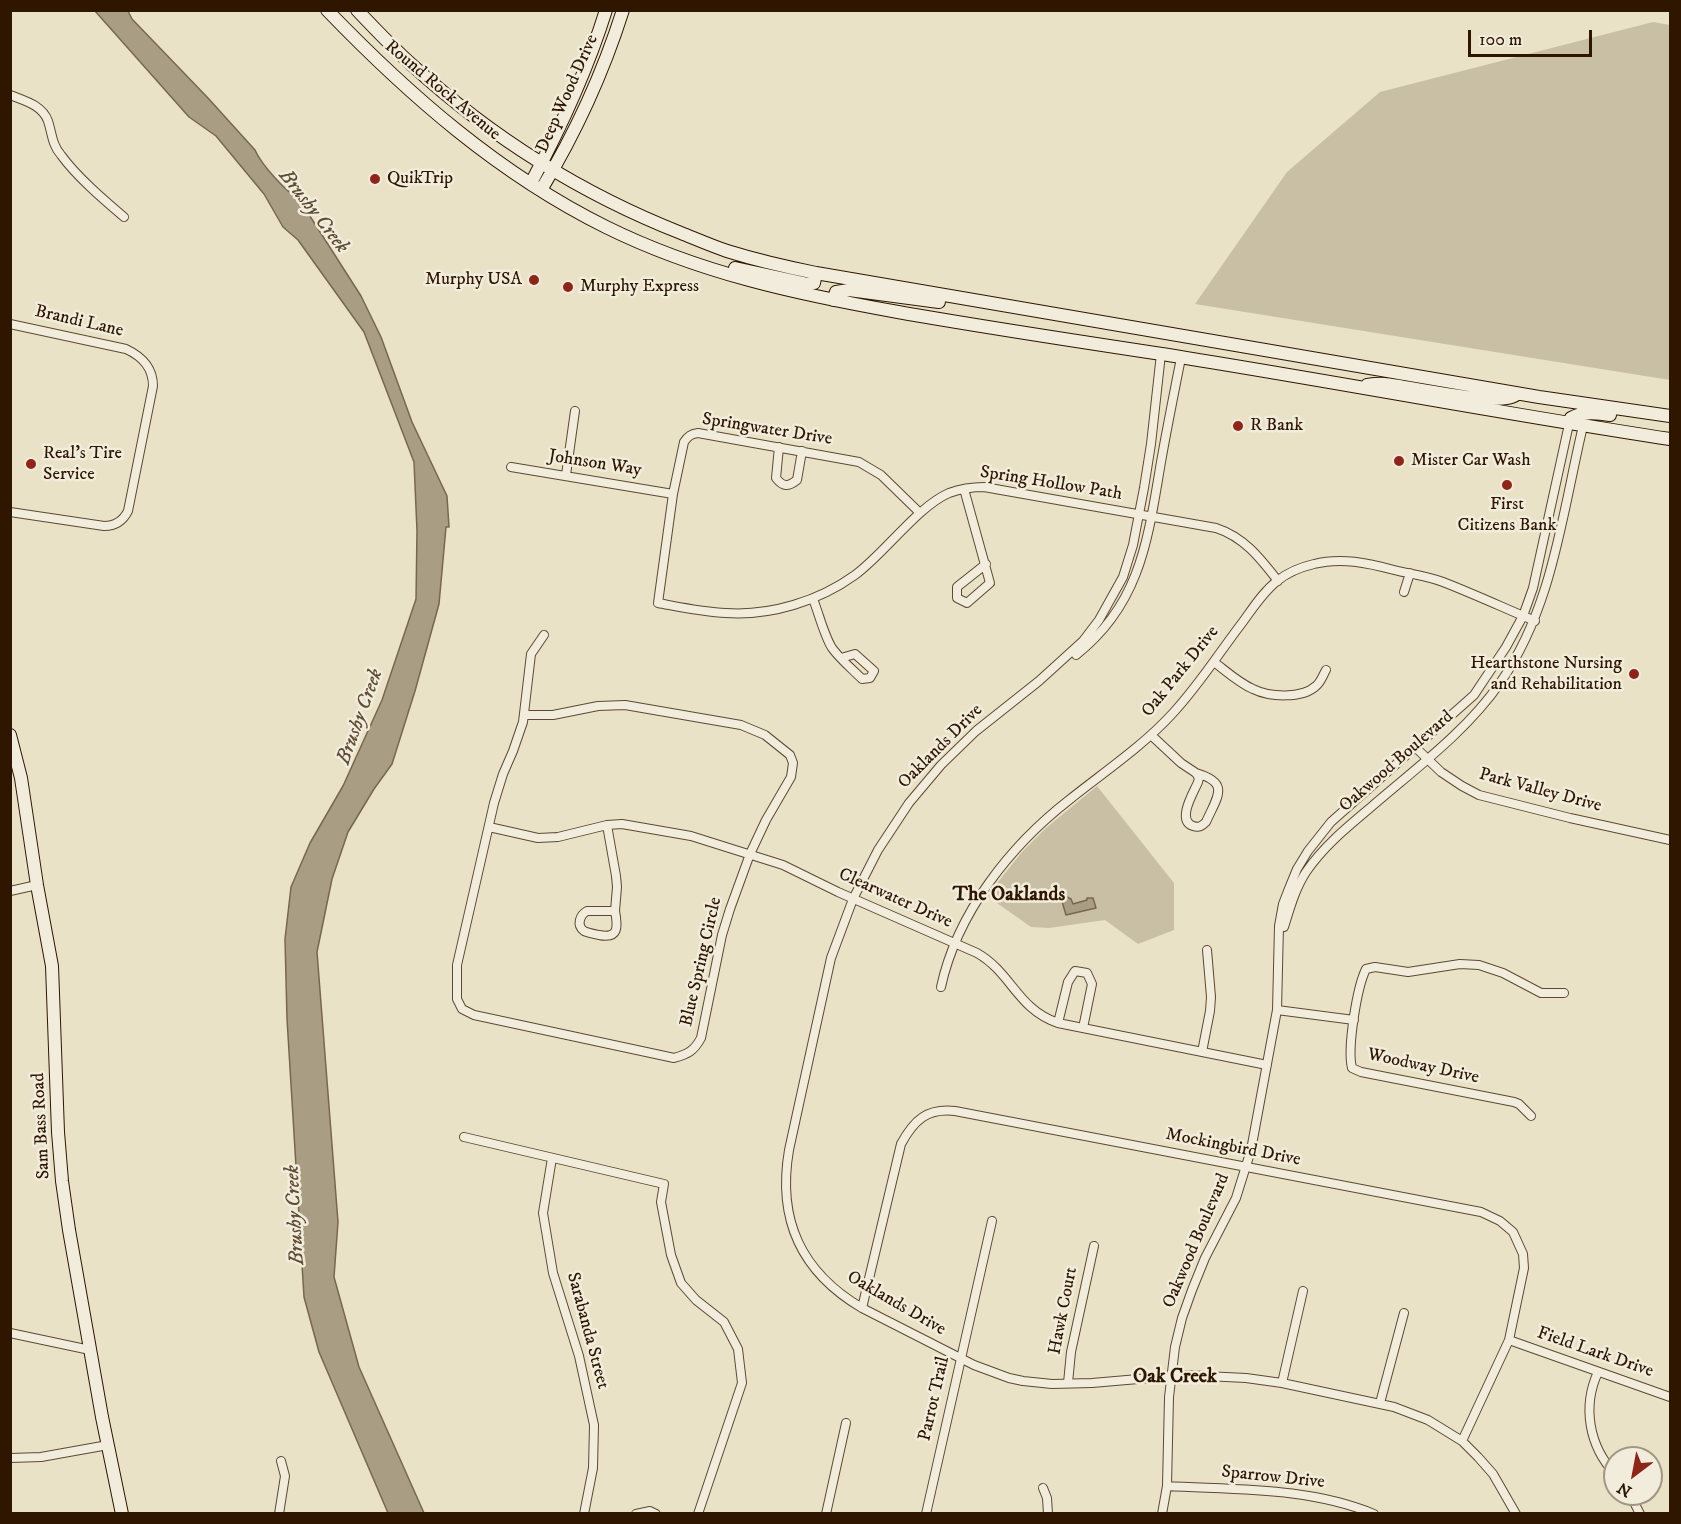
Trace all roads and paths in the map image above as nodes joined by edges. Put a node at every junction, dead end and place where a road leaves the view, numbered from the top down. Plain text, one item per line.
1 (327, 10) edge
2 (357, 10) edge
3 (606, 10) edge
4 (623, 10) edge
5 (10, 95) edge
6 (542, 163) junction
7 (553, 170) junction
8 (536, 187) junction
9 (124, 217) dead end
10 (699, 265) junction
11 (816, 273) junction
12 (833, 300) junction
13 (975, 300) junction
14 (10, 324) edge
15 (1164, 333) junction
16 (1184, 336) junction
17 (1161, 354) junction
18 (1181, 358) junction
19 (1354, 387) junction
20 (1518, 393) junction
21 (575, 411) dead end
22 (1671, 416) edge
23 (1569, 424) junction
24 (1671, 424) edge
25 (1583, 426) junction
26 (1671, 439) edge
27 (779, 447) junction
28 (802, 451) junction
29 (512, 467) dead end
30 (566, 475) junction
31 (964, 489) junction
32 (673, 494) junction
33 (10, 512) edge
34 (920, 513) junction
35 (1139, 515) junction
36 (1152, 517) junction
37 (986, 564) junction
38 (1410, 573) junction
39 (1278, 581) junction
40 (1404, 592) dead end
41 (813, 599) junction
42 (658, 603) joint
43 (1523, 616) junction
44 (1535, 621) junction
45 (544, 635) dead end
46 (841, 658) dead end
47 (1214, 662) junction
48 (1326, 670) dead end
49 (1039, 681) junction
50 (525, 715) junction
51 (10, 735) edge
52 (1151, 735) junction
53 (1416, 747) junction
54 (1427, 759) junction
55 (1197, 773) junction
56 (608, 825) junction
57 (489, 827) junction
58 (1671, 840) edge
59 (750, 854) junction
60 (37, 885) junction
61 (10, 891) edge
62 (853, 899) junction
63 (615, 911) junction
64 (956, 944) junction
65 (1279, 948) junction
66 (1207, 950) dead end
67 (941, 987) dead end
68 (1564, 993) dead end
69 (1277, 1010) junction
70 (1354, 1020) junction
71 (1058, 1023) junction
72 (1083, 1028) junction
73 (1202, 1052) junction
74 (1267, 1065) junction
75 (1532, 1116) dead end
76 (464, 1137) dead end
77 (552, 1158) junction
78 (1245, 1167) junction
79 (992, 1221) dead end
80 (1094, 1246) dead end
81 (1303, 1291) dead end
82 (862, 1308) junction
83 (1404, 1313) dead end
84 (10, 1334) edge
85 (1509, 1340) junction
86 (90, 1350) junction
87 (961, 1359) junction
88 (1598, 1372) junction
89 (1170, 1376) junction
90 (1068, 1383) junction
91 (1282, 1383) junction
92 (1671, 1397) edge
93 (1380, 1403) junction
94 (846, 1423) dead end
95 (1462, 1441) junction
96 (108, 1444) junction
97 (10, 1458) edge
98 (1603, 1459) edge
99 (281, 1461) dead end
100 (1167, 1486) junction
101 (1043, 1488) dead end
102 (584, 1513) edge
103 (122, 1514) edge
104 (279, 1514) edge
105 (594, 1514) edge
106 (636, 1514) edge
107 (656, 1514) edge
108 (698, 1514) edge
109 (826, 1514) edge
110 (926, 1514) edge
111 (1048, 1514) edge
112 (1162, 1514) edge
113 (1374, 1514) edge
114 (1516, 1514) edge

1 - 8 main road, Round Rock Avenue
2 - 6 main road, Round Rock Avenue
3 - 6 main road, Deep Wood Drive
4 - 7 main road, Deep Wood Drive
5 - 9 street
6 - 7 main road, Round Rock Avenue
6 - 8 main road, Deep Wood Drive
7 - 8 main road, Deep Wood Drive
7 - 11 main road, Round Rock Avenue
8 - 10 main road, Round Rock Avenue
10 - 11 main road
10 - 12 main road, Round Rock Avenue
11 - 13 main road, Round Rock Avenue
12 - 13 main road
12 - 17 main road, Round Rock Avenue
13 - 15 main road, Round Rock Avenue
14 - 33 street, Brandi Lane
15 - 16 main road, Round Rock Avenue
15 - 17 main road
16 - 18 main road
16 - 20 main road, Round Rock Avenue
17 - 18 main road, Round Rock Avenue
17 - 35 street, Oaklands Drive
18 - 19 main road, Round Rock Avenue
18 - 36 street, Oaklands Drive
19 - 20 main road
19 - 23 main road, Round Rock Avenue
20 - 22 main road, Round Rock Avenue
21 - 30 street
23 - 24 main road
23 - 25 main road, Round Rock Avenue
23 - 43 street, Oakwood Boulevard
25 - 26 main road, Round Rock Avenue
25 - 44 street, Oakwood Boulevard
27 - 28 street, Springwater Drive
27 - 28 street
27 - 32 street, Springwater Drive
28 - 34 street, Springwater Drive
29 - 30 street, Johnson Way
30 - 32 street, Johnson Way
31 - 34 street, Spring Hollow Path
31 - 35 street, Spring Hollow Path
31 - 37 street
32 - 42 street, Springwater Drive
34 - 41 street, Spring Hollow Path
35 - 36 street, Spring Hollow Path
35 - 49 street, Oaklands Drive
36 - 39 street, Spring Hollow Path
36 - 49 street, Oaklands Drive
37 - 37 street
38 - 39 street, Oak Park Drive
38 - 40 street
38 - 43 street, Oak Park Drive
39 - 47 street, Oak Park Drive
41 - 42 street, Spring Hollow Path
41 - 46 street
43 - 44 street, Oak Park Drive
43 - 53 street, Oakwood Boulevard
44 - 54 street, Oakwood Boulevard
45 - 50 street
47 - 48 street
47 - 52 street, Oak Park Drive
49 - 62 street, Oaklands Drive
50 - 57 street, Blue Spring Circle
50 - 59 street, Blue Spring Circle
51 - 60 main road, Sam Bass Road
52 - 55 street
52 - 64 street, Oak Park Drive
53 - 54 street, Park Valley Drive
53 - 65 street, Oakwood Boulevard
54 - 58 street, Park Valley Drive
54 - 65 street, Oakwood Boulevard
55 - 55 street
56 - 57 street, Clearwater Drive
56 - 59 street, Clearwater Drive
56 - 63 street
57 - 59 street, Blue Spring Circle
59 - 62 street, Clearwater Drive
60 - 61 street
60 - 86 main road, Sam Bass Road
62 - 64 street, Clearwater Drive
62 - 82 street, Oaklands Drive
63 - 63 street
64 - 67 street, Oak Park Drive
64 - 71 street, Clearwater Drive
65 - 69 street, Oakwood Boulevard
66 - 73 street
68 - 70 street, Woodway Drive
69 - 70 street
69 - 74 street, Oakwood Boulevard
70 - 75 street, Woodway Drive
71 - 72 street, Clearwater Drive
71 - 72 street
72 - 73 street, Clearwater Drive
73 - 74 street, Clearwater Drive
74 - 78 street, Oakwood Boulevard
76 - 77 street
77 - 102 street, Sarabanda Street
77 - 108 street
78 - 82 street, Mockingbird Drive
78 - 85 street, Mockingbird Drive
78 - 89 street, Oakwood Boulevard
79 - 87 street, Parrot Trail
80 - 90 street, Hawk Court
81 - 91 street
82 - 87 street, Oaklands Drive
83 - 93 street
84 - 86 street
85 - 88 street, Field Lark Drive
85 - 95 street, Mockingbird Drive
86 - 96 main road, Sam Bass Road
87 - 90 street, Oaklands Drive
87 - 110 street, Parrot Trail
88 - 92 street, Field Lark Drive
88 - 98 street
89 - 90 street, Oaklands Drive
89 - 91 street, Oaklands Drive
89 - 100 street, Oakwood Boulevard
91 - 93 street, Oaklands Drive
93 - 95 street, Oaklands Drive
94 - 109 street
95 - 114 street, Oaklands Drive
96 - 97 street
96 - 103 main road, Sam Bass Road
99 - 104 street
100 - 112 street, Oakwood Boulevard
100 - 113 street, Sparrow Drive
101 - 111 street
102 - 105 street
106 - 107 street

